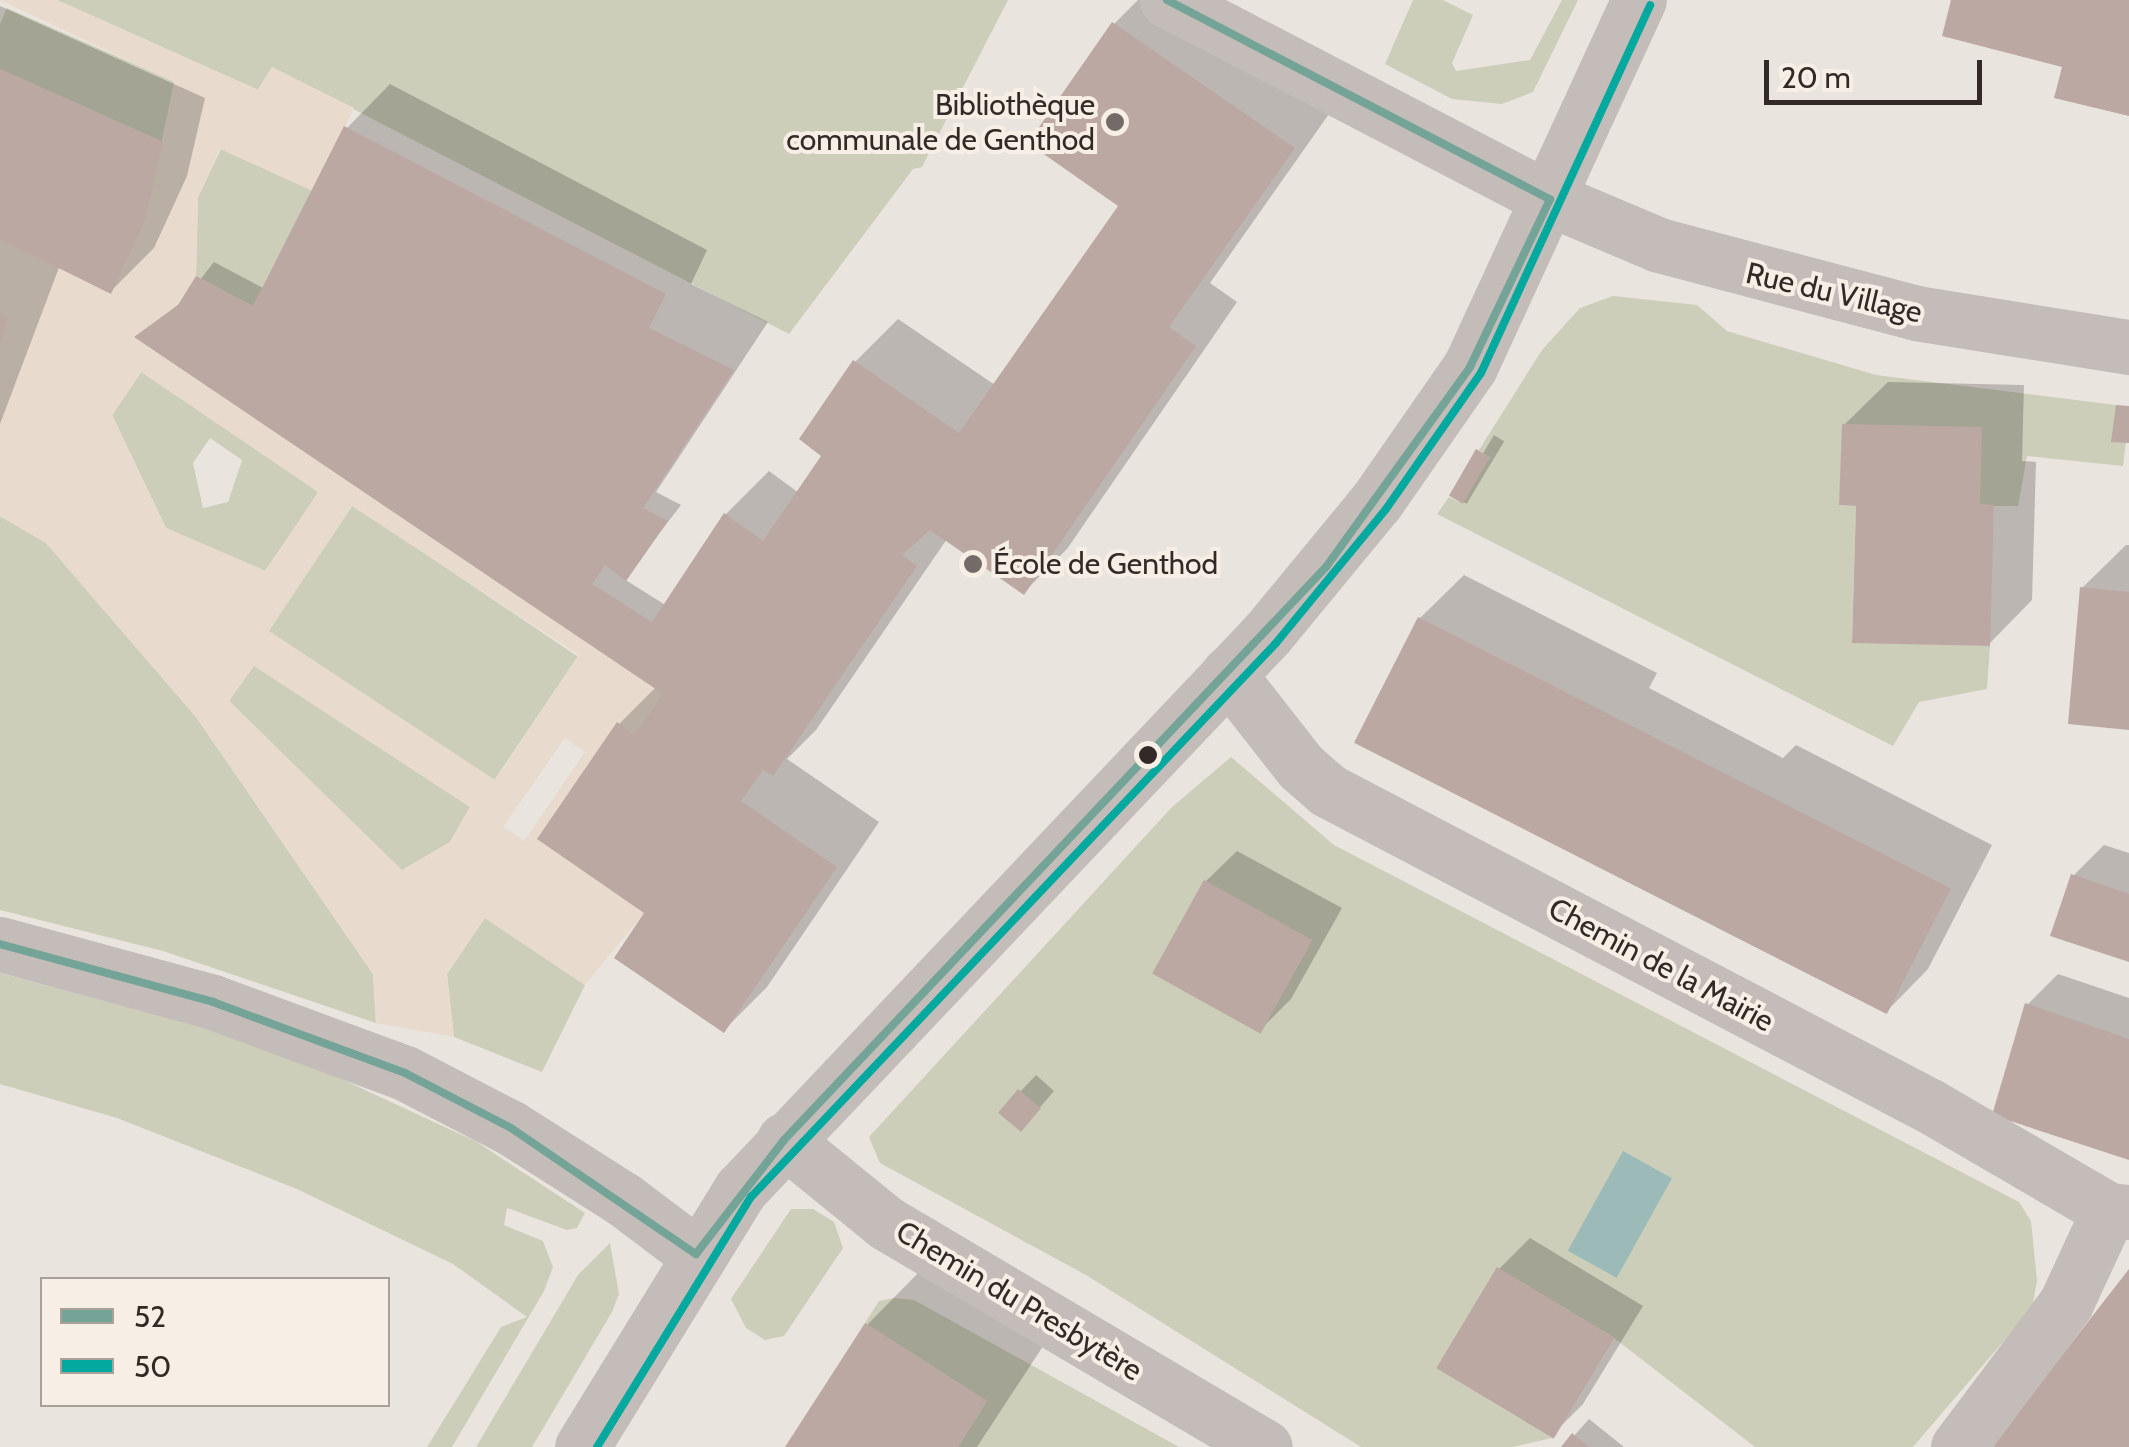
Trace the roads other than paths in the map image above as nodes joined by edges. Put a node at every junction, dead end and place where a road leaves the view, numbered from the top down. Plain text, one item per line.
1 (1168, 0) edge
2 (1640, 0) edge
3 (1550, 199) junction
4 (2129, 347) edge
5 (1228, 674) junction
6 (0, 944) edge
7 (784, 1140) junction
8 (2119, 1211) edge
9 (696, 1254) junction
10 (582, 1447) edge
11 (1265, 1447) edge
12 (1958, 1447) edge

1 - 3 street, Rue du Village
2 - 3 street
3 - 4 street, Rue du Village
3 - 5 street
5 - 7 street
5 - 8 street, Chemin de la Mairie
6 - 9 street
7 - 9 street
7 - 11 street, Chemin du Presbytère
8 - 12 street
9 - 10 street

